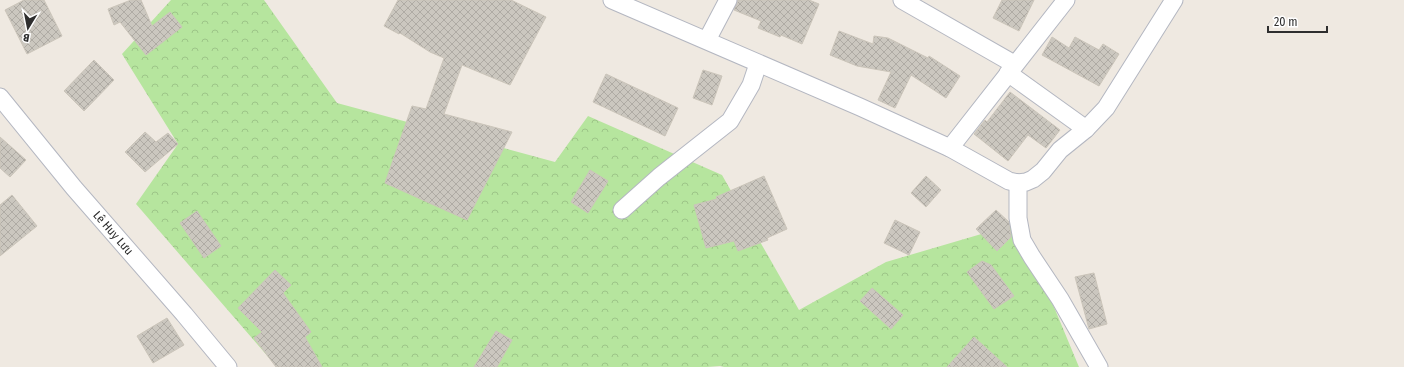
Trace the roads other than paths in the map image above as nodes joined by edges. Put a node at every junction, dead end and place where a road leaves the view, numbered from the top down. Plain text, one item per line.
1 (612, 0) edge
2 (728, 0) edge
3 (902, 0) edge
4 (1066, 0) edge
5 (1174, 0) edge
6 (707, 40) junction
7 (758, 64) junction
8 (1011, 69) junction
9 (0, 97) edge
10 (1086, 129) junction
11 (950, 148) junction
12 (1018, 183) junction
13 (622, 210) dead end
14 (228, 367) edge
15 (1099, 367) edge

1 - 6 street
2 - 6 street
3 - 8 street
4 - 8 street
5 - 10 street
6 - 7 street
7 - 11 street
7 - 13 street
8 - 10 street
8 - 11 street
9 - 14 street, Lê Huy Lưu
10 - 12 street
11 - 12 street
12 - 15 street

